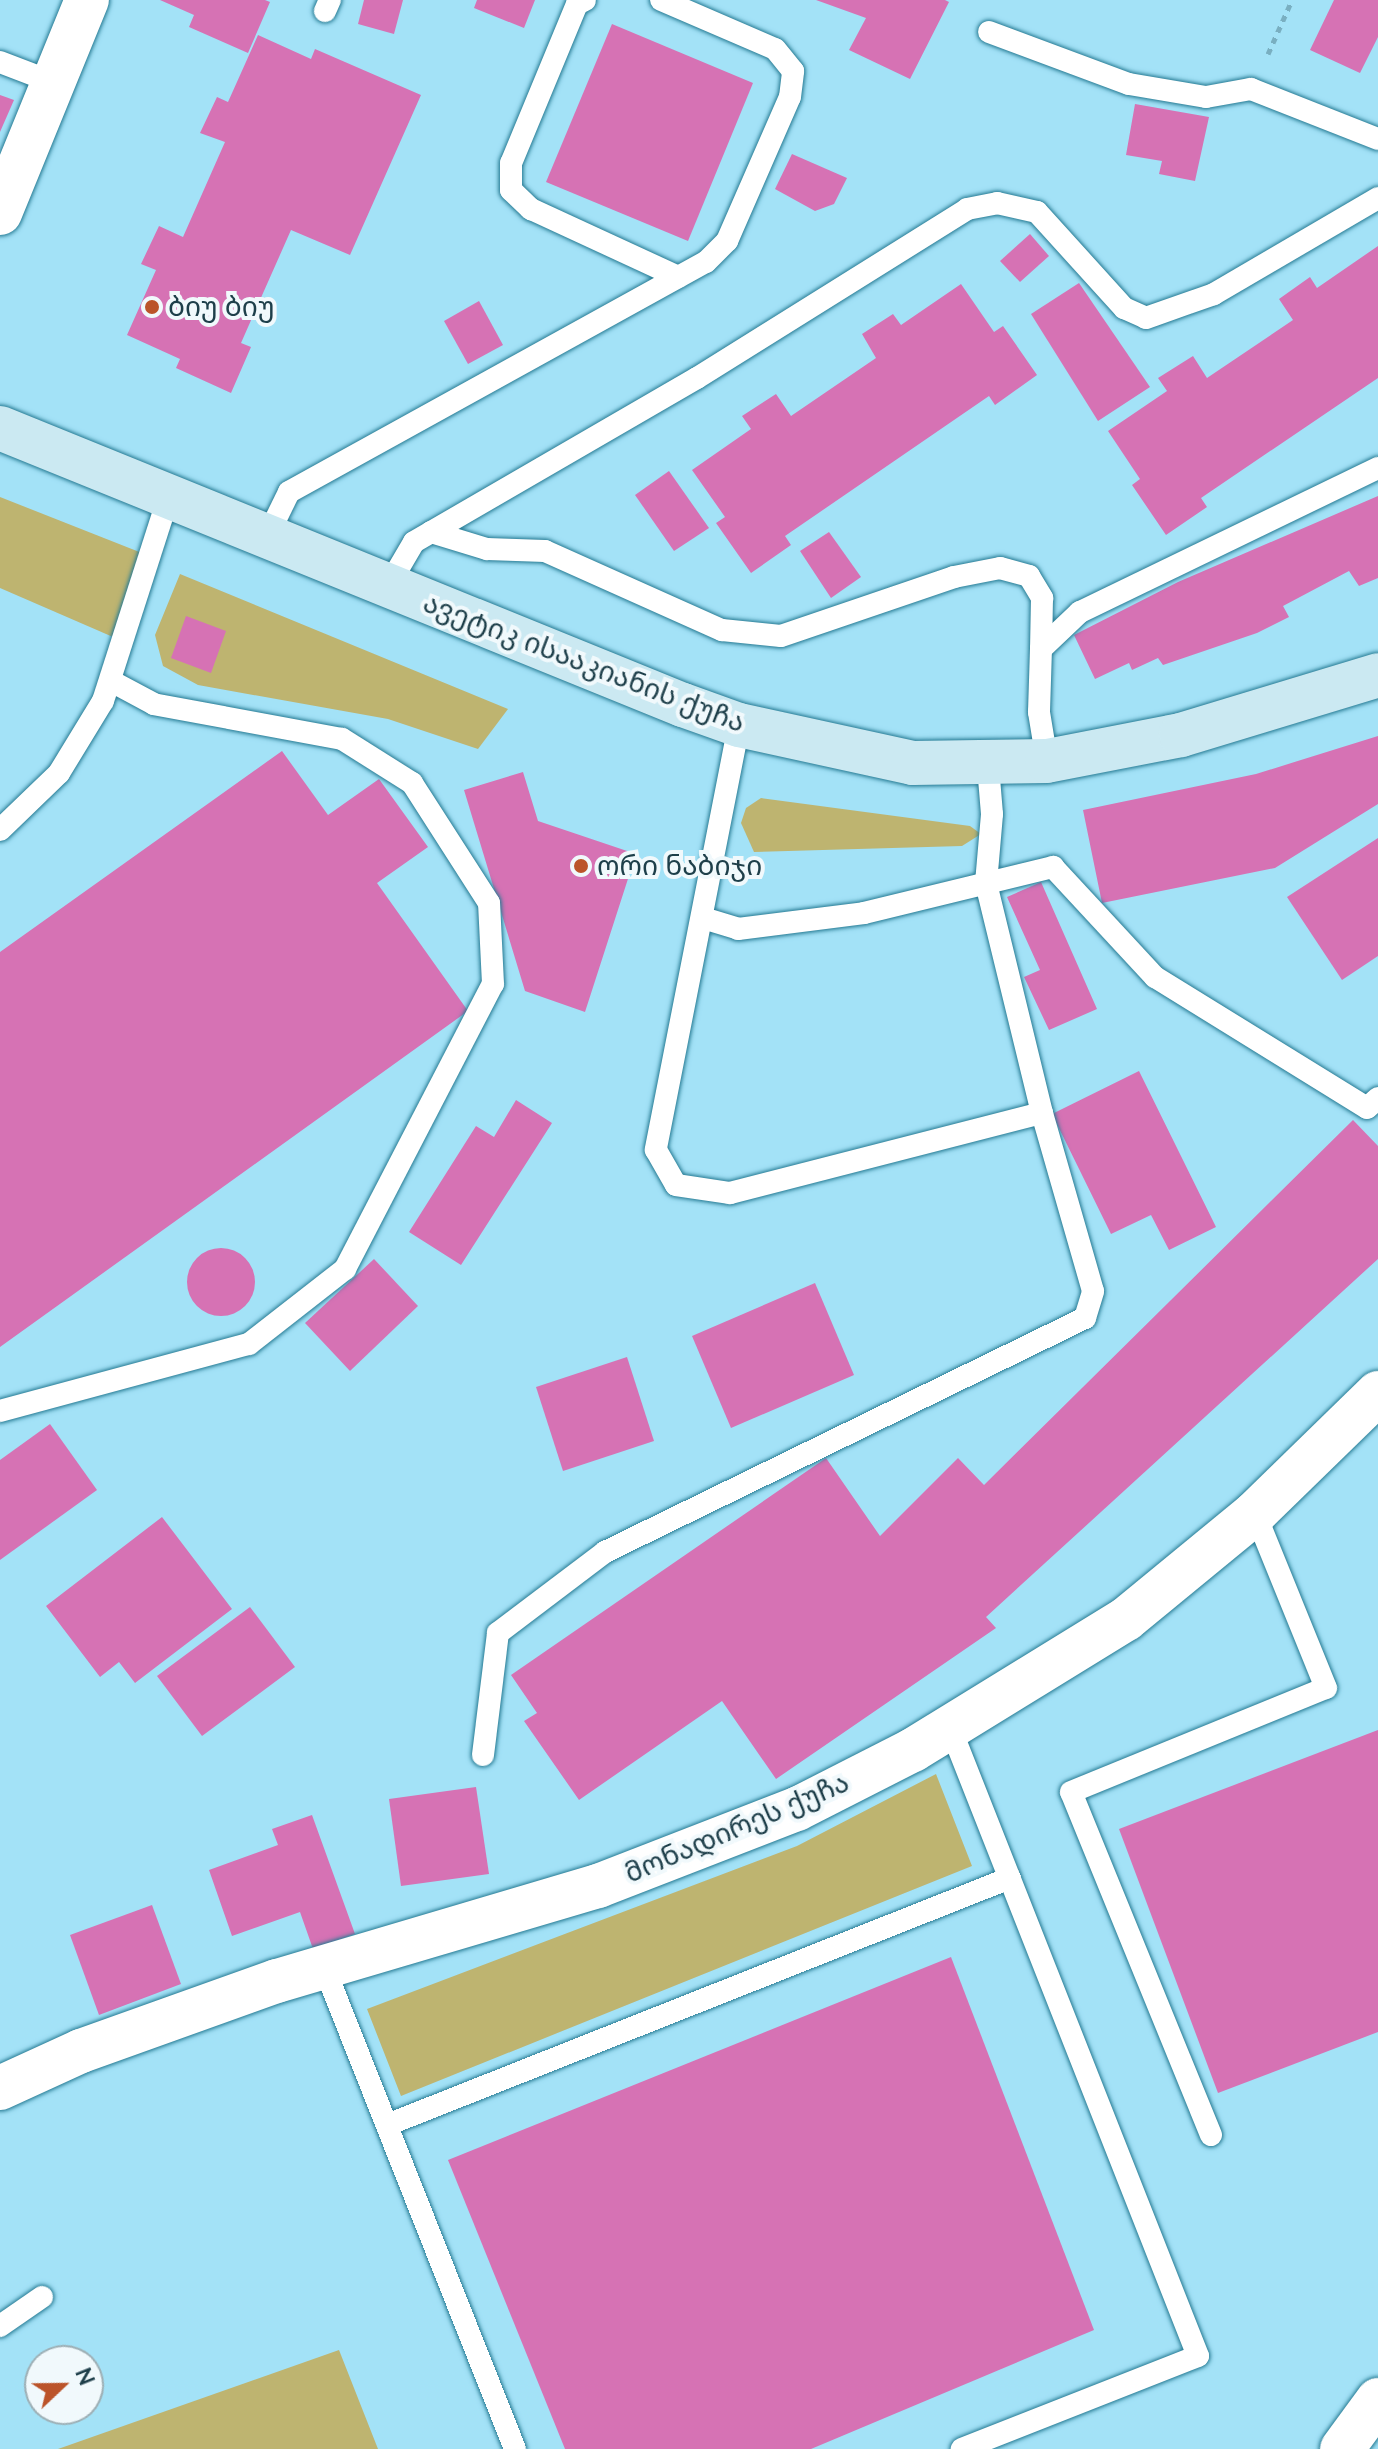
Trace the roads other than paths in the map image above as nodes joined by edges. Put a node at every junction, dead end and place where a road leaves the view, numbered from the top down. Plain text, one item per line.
1 (87, 0) edge
2 (585, 0) edge
3 (661, 0) edge
4 (989, 32) dead end
5 (0, 62) edge
6 (52, 82) junction
7 (1378, 139) edge
8 (1378, 198) edge
9 (0, 213) edge
10 (678, 277) junction
11 (0, 428) edge
12 (1378, 468) edge
13 (168, 498) junction
14 (431, 532) junction
15 (266, 539) junction
16 (387, 588) junction
17 (1041, 649) junction
18 (1378, 675) edge
19 (111, 681) junction
20 (739, 725) junction
21 (1047, 761) junction
22 (988, 766) junction
23 (0, 830) edge
24 (986, 883) junction
25 (703, 918) junction
26 (1378, 1098) edge
27 (1042, 1113) junction
28 (1378, 1393) edge
29 (0, 1411) edge
30 (1255, 1513) junction
31 (950, 1727) junction
32 (483, 1755) dead end
33 (1010, 1878) junction
34 (324, 1967) junction
35 (0, 2088) edge
36 (387, 2125) junction
37 (1211, 2135) dead end
38 (42, 2297) dead end
39 (0, 2326) edge
40 (1378, 2400) edge
41 (515, 2449) edge
42 (962, 2449) edge
43 (1342, 2449) edge

1 - 6 street
2 - 10 lane
3 - 10 lane
4 - 7 lane
5 - 6 lane
6 - 9 street
8 - 14 lane
10 - 15 lane
11 - 13 main road, ავეტიკ ისააკიანის ქუჩა
12 - 17 lane
13 - 15 main road, ავეტიკ ისააკიანის ქუჩა
13 - 19 lane
14 - 16 lane
14 - 17 lane
15 - 16 main road, ავეტიკ ისააკიანის ქუჩა
16 - 20 main road, ავეტიკ ისააკიანის ქუჩა
17 - 21 lane
18 - 21 main road, ავეტიკ ისააკიანის ქუჩა
19 - 23 lane
19 - 29 lane
20 - 22 main road, ავეტიკ ისააკიანის ქუჩა
20 - 25 lane
21 - 22 main road, ავეტიკ ისააკიანის ქუჩა
22 - 24 lane
24 - 25 lane
24 - 26 lane
24 - 27 lane
25 - 27 lane
27 - 32 lane
28 - 30 street, მონადირეს ქუჩა
30 - 31 street, მონადირეს ქუჩა
30 - 37 lane
31 - 33 lane
31 - 34 street, მონადირეს ქუჩა
33 - 36 lane
33 - 42 lane
34 - 35 street, მონადირეს ქუჩა
34 - 36 lane
36 - 41 lane
38 - 39 lane
40 - 43 street

